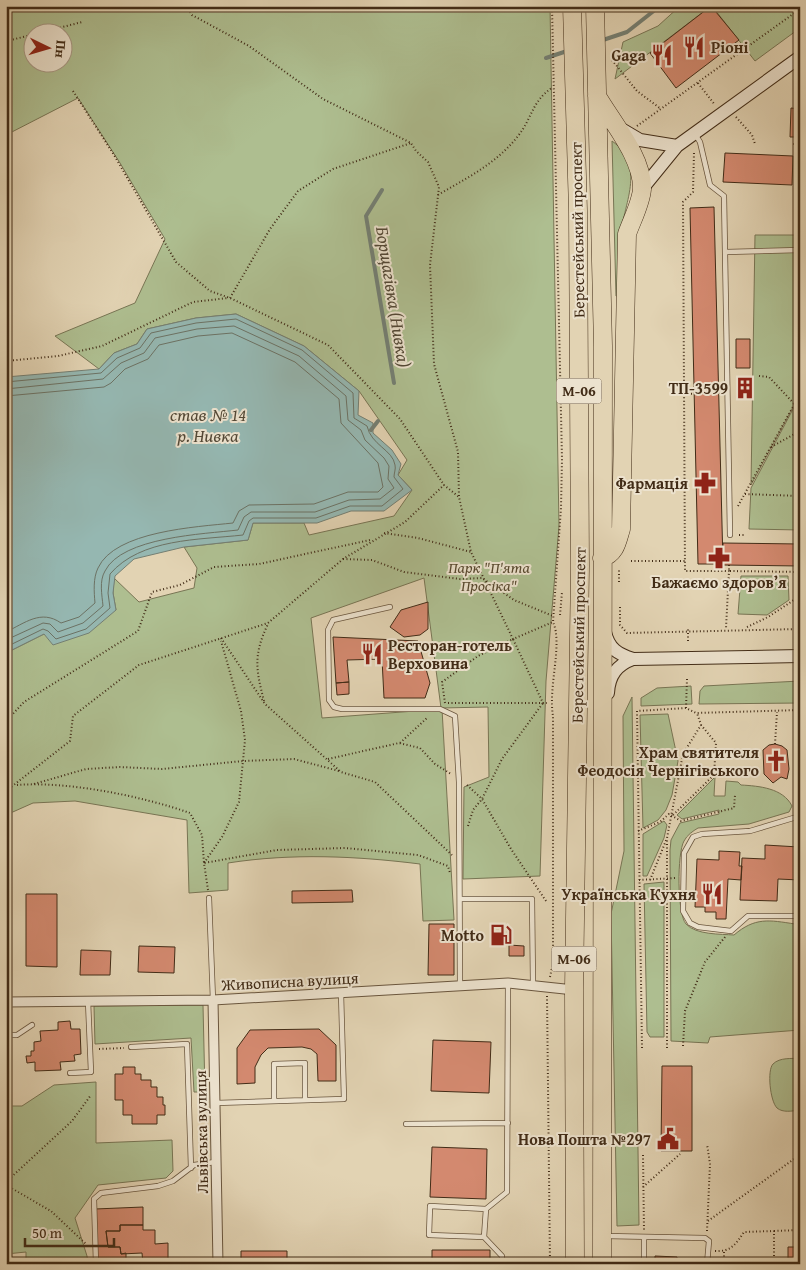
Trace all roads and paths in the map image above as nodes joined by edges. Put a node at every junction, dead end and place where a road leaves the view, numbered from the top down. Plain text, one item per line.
1 (186, 6) edge
2 (552, 6) edge
3 (572, 6) edge
4 (595, 6) edge
5 (800, 9) edge
6 (82, 22) dead end
7 (72, 24) edge
8 (22, 37) edge
9 (6, 41) edge
10 (800, 57) edge
11 (602, 61) junction
12 (698, 83) junction
13 (553, 86) junction
14 (73, 91) dead end
15 (596, 94) junction
16 (661, 109) junction
17 (722, 113) junction
18 (614, 125) junction
19 (632, 129) dead end
20 (697, 138) junction
21 (411, 143) junction
22 (755, 144) dead end
23 (793, 144) dead end
24 (800, 144) edge
25 (677, 146) junction
26 (642, 189) junction
27 (438, 195) junction
28 (800, 250) edge
29 (726, 252) junction
30 (230, 298) junction
31 (6, 361) edge
32 (759, 376) dead end
33 (719, 393) dead end
34 (684, 394) junction
35 (800, 394) edge
36 (794, 404) junction
37 (800, 410) edge
38 (800, 432) edge
39 (770, 448) junction
40 (444, 485) junction
41 (746, 494) junction
42 (800, 496) edge
43 (459, 497) junction
44 (731, 517) junction
45 (384, 533) junction
46 (730, 535) dead end
47 (374, 540) junction
48 (471, 552) junction
49 (602, 558) junction
50 (343, 559) junction
51 (631, 561) dead end
52 (685, 561) junction
53 (729, 565) dead end
54 (729, 571) junction
55 (800, 572) edge
56 (482, 578) junction
57 (562, 592) dead end
58 (800, 596) edge
59 (390, 607) dead end
60 (620, 607) dead end
61 (560, 615) dead end
62 (602, 615) junction
63 (553, 616) junction
64 (553, 622) junction
65 (268, 623) junction
66 (726, 628) dead end
67 (747, 628) dead end
68 (688, 630) junction
69 (800, 630) edge
70 (221, 638) junction
71 (513, 639) junction
72 (688, 641) dead end
73 (800, 656) edge
74 (634, 659) junction
75 (687, 679) dead end
76 (445, 703) junction
77 (543, 703) junction
78 (547, 703) dead end
79 (265, 704) junction
80 (686, 708) junction
81 (438, 709) junction
82 (800, 710) edge
83 (777, 712) junction
84 (696, 713) junction
85 (701, 725) junction
86 (6, 729) edge
87 (399, 743) dead end
88 (775, 744) dead end
89 (243, 761) junction
90 (342, 772) junction
91 (34, 784) junction
92 (16, 785) junction
93 (6, 791) edge
94 (735, 795) dead end
95 (673, 815) junction
96 (800, 816) edge
97 (468, 828) dead end
98 (638, 831) junction
99 (668, 838) junction
100 (204, 863) junction
101 (460, 863) junction
102 (451, 874) dead end
103 (601, 878) junction
104 (666, 878) junction
105 (684, 878) junction
106 (639, 880) junction
107 (650, 880) junction
108 (800, 891) edge
109 (209, 898) joint
110 (460, 899) junction
111 (798, 918) edge
112 (731, 931) junction
113 (553, 963) dead end
114 (508, 984) junction
115 (533, 984) junction
116 (460, 986) junction
117 (574, 990) junction
118 (341, 993) junction
119 (547, 998) dead end
120 (213, 1000) junction
121 (88, 1001) junction
122 (6, 1002) edge
123 (32, 1026) dead end
124 (6, 1035) edge
125 (682, 1046) dead end
126 (131, 1047) joint
127 (642, 1048) dead end
128 (667, 1048) dead end
129 (103, 1049) dead end
130 (70, 1073) dead end
131 (91, 1095) dead end
132 (305, 1100) junction
133 (274, 1101) junction
134 (216, 1103) junction
135 (798, 1122) dead end
136 (508, 1123) junction
137 (406, 1124) dead end
138 (707, 1144) dead end
139 (680, 1154) dead end
140 (642, 1155) dead end
141 (217, 1162) junction
142 (191, 1168) junction
143 (6, 1184) edge
144 (643, 1187) junction
145 (486, 1209) junction
146 (708, 1221) junction
147 (800, 1230) edge
148 (774, 1231) junction
149 (602, 1236) junction
150 (484, 1237) junction
151 (644, 1237) junction
152 (706, 1238) junction
153 (708, 1250) junction
154 (95, 1252) junction
155 (724, 1252) junction
156 (96, 1264) edge
157 (218, 1264) edge
158 (502, 1264) edge
159 (550, 1264) edge
160 (575, 1264) edge
161 (602, 1264) edge
162 (644, 1264) edge
163 (706, 1264) edge
164 (724, 1264) edge
165 (774, 1264) edge

1 - 21 path
2 - 13 path
3 - 117 highway, Берестейський проспект / М-06
4 - 11 highway, Берестейський проспект / М-06
5 - 12 path
6 - 7 path
8 - 9 path
10 - 17 main road
11 - 15 highway, Берестейський проспект / М-06
11 - 16 path
12 - 16 path
12 - 17 path
13 - 27 path
13 - 63 path
14 - 30 path
15 - 18 highway
15 - 49 highway, Берестейський проспект / М-06
16 - 19 path
17 - 20 main road
17 - 22 path
18 - 25 main road
18 - 26 highway
20 - 25 main road
20 - 29 lane
20 - 34 path
21 - 27 path
21 - 30 path
23 - 24 path
25 - 26 main road
26 - 49 highway
27 - 43 path
28 - 29 lane
29 - 44 lane
30 - 31 path
30 - 40 path
32 - 36 path
33 - 34 path
34 - 52 path
35 - 36 path
36 - 37 path
36 - 39 path
38 - 39 path
39 - 41 path
40 - 43 path
40 - 45 path
41 - 42 path
41 - 44 path
43 - 48 path
44 - 46 lane
45 - 47 path
45 - 48 path
47 - 50 path
47 - 86 path
48 - 56 path
49 - 62 highway, Берестейський проспект / М-06
50 - 56 path
50 - 65 path
51 - 52 path
52 - 54 path
53 - 54 path
54 - 55 path
54 - 66 path
56 - 63 path
56 - 71 path
57 - 61 path
58 - 67 path
59 - 81 lane
60 - 68 path
62 - 74 main road
62 - 103 highway, Берестейський проспект / М-06
63 - 64 path
64 - 71 path
64 - 113 path
65 - 70 path
65 - 79 path
68 - 69 path
68 - 72 path
70 - 79 path
70 - 89 path
70 - 92 path
71 - 76 path
71 - 77 path
73 - 74 main road
74 - 103 main road
75 - 80 path
76 - 77 path
76 - 81 path
77 - 78 path
77 - 97 path
79 - 90 path
80 - 84 path
80 - 98 path
81 - 87 path
81 - 101 lane
82 - 83 path
83 - 84 path
83 - 88 path
84 - 85 path
85 - 95 path
85 - 95 path
89 - 90 path
89 - 91 path
89 - 100 path
90 - 101 path
91 - 92 path
91 - 100 path
92 - 93 path
94 - 95 path
95 - 98 path
95 - 99 path
96 - 105 lane
98 - 106 path
99 - 104 path
99 - 107 path
100 - 102 path
100 - 109 path
101 - 110 lane
103 - 149 highway, Берестейський проспект / М-06
104 - 105 path
104 - 107 path
104 - 128 path
105 - 112 lane
106 - 107 path
106 - 127 path
108 - 111 lane
109 - 120 lane
110 - 115 lane
110 - 116 lane
111 - 112 lane
112 - 125 path
114 - 115 street, Живописна вулиця
114 - 116 street, Живописна вулиця
114 - 136 lane
115 - 117 street, Живописна вулиця
116 - 118 street, Живописна вулиця
117 - 160 highway, Берестейський проспект / М-06
118 - 120 street, Живописна вулиця
118 - 132 lane
119 - 159 path
120 - 121 street, Живописна вулиця
120 - 134 street, Львівська вулиця
121 - 122 street, Живописна вулиця
121 - 130 lane
123 - 124 lane
126 - 129 path
126 - 142 lane
131 - 143 path
132 - 133 lane
132 - 133 lane
133 - 134 lane
134 - 141 street, Львівська вулиця
135 - 146 path
136 - 137 lane
136 - 145 lane
138 - 146 path
139 - 144 path
140 - 144 path
141 - 142 lane
141 - 157 street, Львівська вулиця
142 - 154 lane
143 - 154 path
144 - 151 path
145 - 150 lane
145 - 150 lane
146 - 152 path
147 - 148 path
148 - 155 path
148 - 165 path
149 - 151 lane
149 - 161 highway, Берестейський проспект / М-06
150 - 158 lane
151 - 152 lane
151 - 162 lane
152 - 153 lane
153 - 155 path
153 - 163 lane
154 - 156 lane
155 - 164 path

